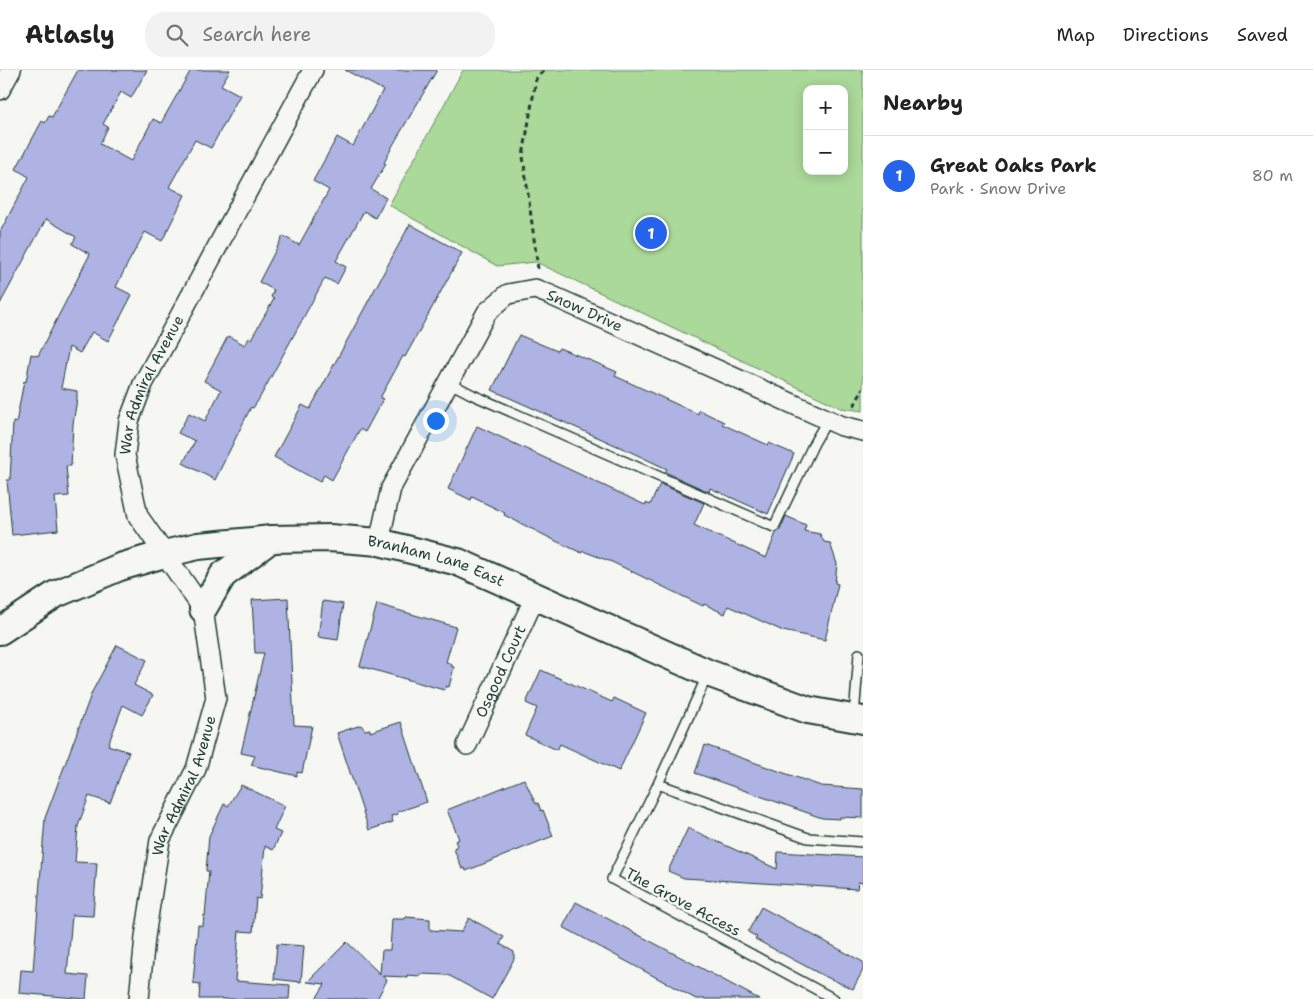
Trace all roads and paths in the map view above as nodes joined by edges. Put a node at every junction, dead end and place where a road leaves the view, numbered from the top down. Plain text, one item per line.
1 (11, 70) edge
2 (313, 70) edge
3 (544, 70) edge
4 (0, 90) edge
5 (535, 289) junction
6 (448, 382) junction
7 (863, 389) edge
8 (854, 406) dead end
9 (828, 419) junction
10 (863, 432) edge
11 (272, 539) junction
12 (379, 542) junction
13 (164, 554) junction
14 (535, 597) junction
15 (203, 608) junction
16 (0, 631) edge
17 (859, 654) dead end
18 (708, 673) junction
19 (858, 720) edge
20 (467, 745) dead end
21 (658, 784) junction
22 (863, 842) edge
23 (139, 999) edge
24 (834, 999) edge

1 - 4 street
2 - 13 street, War Admiral Avenue
3 - 5 path
5 - 6 street, Snow Drive
5 - 9 street, Snow Drive
6 - 9 lane
6 - 12 street, Snow Drive
7 - 8 path
9 - 10 street, Snow Drive
11 - 12 street, Branham Lane East
11 - 13 street, Branham Lane East
11 - 15 street
12 - 14 street, Branham Lane East
13 - 15 street, War Admiral Avenue
13 - 16 street, Branham Lane East
14 - 18 street, Branham Lane East
14 - 20 street, Osgood Court
15 - 23 street, War Admiral Avenue
17 - 19 lane
18 - 19 street, Branham Lane East
18 - 21 lane, The Grove Access
21 - 22 lane
21 - 24 lane, The Grove Access

